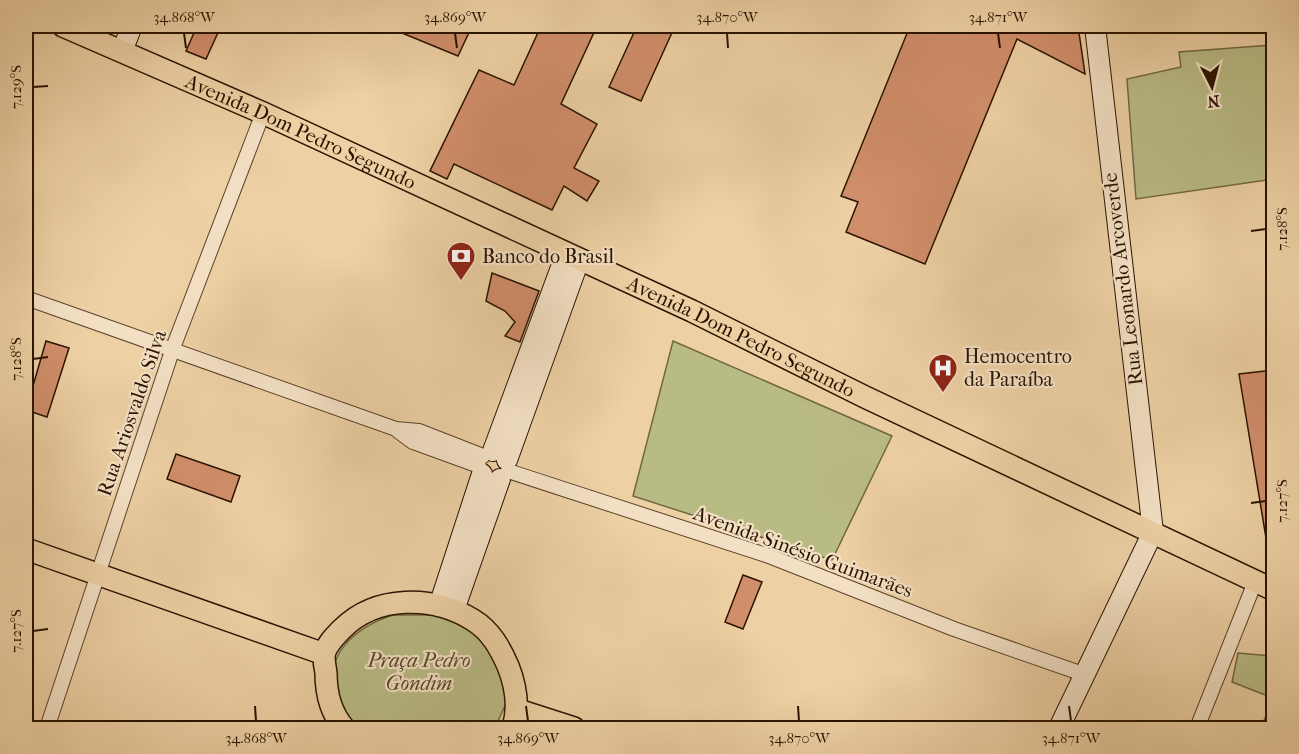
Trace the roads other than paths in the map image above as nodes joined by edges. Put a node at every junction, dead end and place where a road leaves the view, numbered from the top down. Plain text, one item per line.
1 (63, 26) edge
2 (132, 26) edge
3 (1095, 26) edge
4 (122, 51) junction
5 (263, 113) junction
6 (572, 257) junction
7 (26, 298) edge
8 (173, 348) junction
9 (493, 465) junction
10 (1153, 531) junction
11 (26, 549) edge
12 (98, 574) junction
13 (1264, 586) edge
14 (447, 608) junction
15 (324, 654) junction
16 (1083, 674) junction
17 (515, 719) edge
18 (47, 729) edge
19 (344, 729) edge
20 (574, 729) edge
21 (1059, 729) edge
22 (1197, 729) edge

1 - 4 main road, Avenida Dom Pedro Segundo
2 - 4 street
3 - 10 street, Rua Leonardo Arcoverde
4 - 5 main road, Avenida Dom Pedro Segundo
5 - 6 main road, Avenida Dom Pedro Segundo
5 - 8 street, Rua Ariosvaldo Silva
6 - 9 street
6 - 10 main road, Avenida Dom Pedro Segundo
7 - 8 street, Avenida Sinésio Guimarães
8 - 9 street, Avenida Sinésio Guimarães
8 - 12 street, Rua Ariosvaldo Silva
9 - 14 street
9 - 16 street, Avenida Sinésio Guimarães
10 - 13 main road, Avenida Dom Pedro Segundo
10 - 16 street
11 - 12 main road
12 - 15 main road
12 - 18 street, Rua Ariosvaldo Silva
13 - 22 street
14 - 15 main road
14 - 17 main road
15 - 19 main road
16 - 21 street
17 - 20 main road

